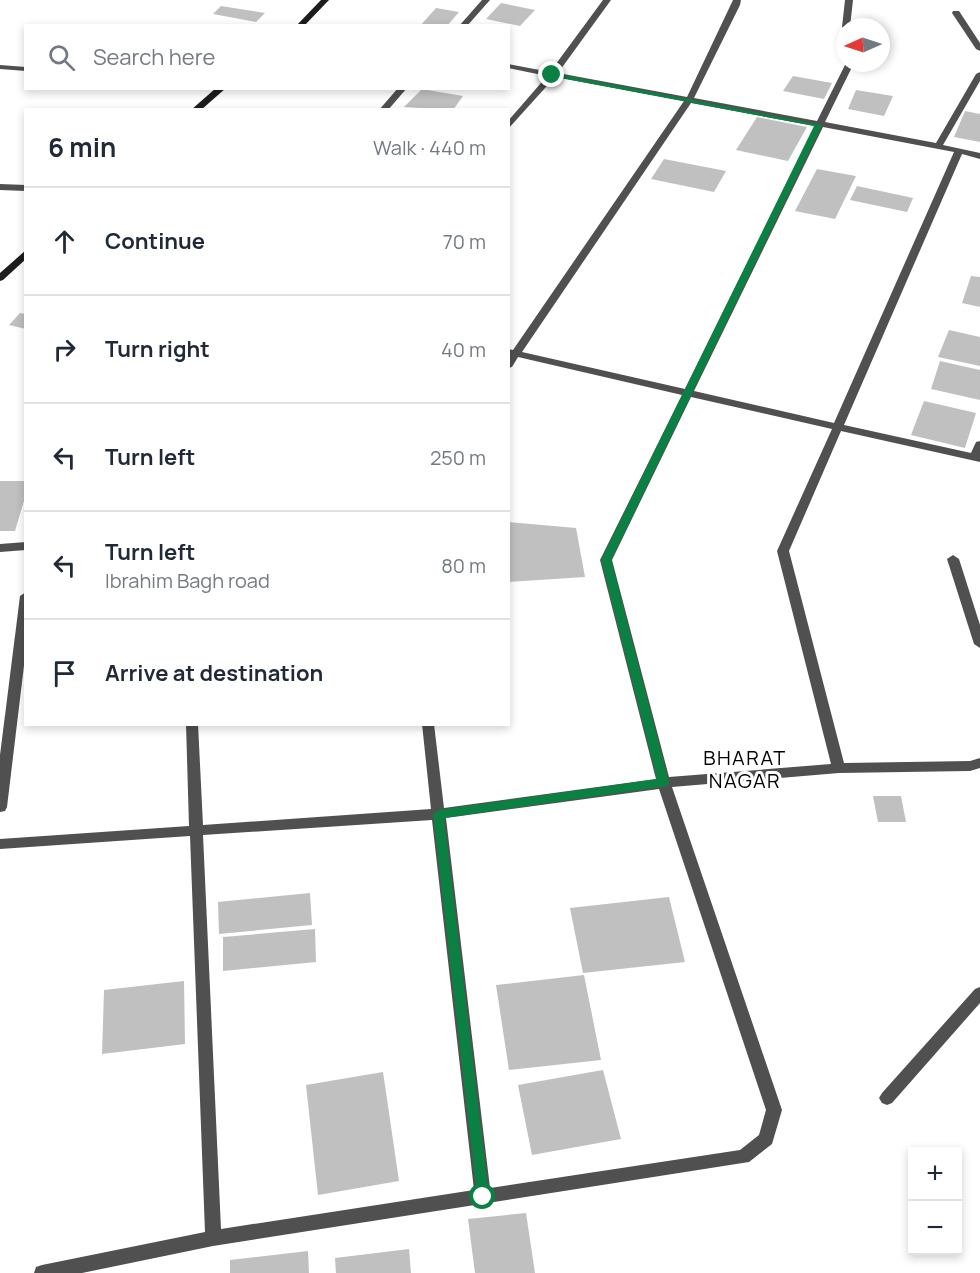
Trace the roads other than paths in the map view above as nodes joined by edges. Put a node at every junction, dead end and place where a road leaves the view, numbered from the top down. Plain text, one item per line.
1 (326, 0) edge
2 (486, 0) edge
3 (607, 0) edge
4 (737, 0) edge
5 (849, 0) edge
6 (956, 13) dead end
7 (847, 18) edge
8 (301, 24) edge
9 (464, 24) edge
10 (980, 49) edge
11 (510, 66) edge
12 (0, 67) edge
13 (24, 69) edge
14 (845, 72) edge
15 (980, 74) edge
16 (552, 75) junction
17 (220, 90) edge
18 (401, 90) edge
19 (689, 100) junction
20 (197, 108) edge
21 (385, 108) edge
22 (510, 125) edge
23 (818, 125) junction
24 (938, 146) junction
25 (958, 153) junction
26 (980, 156) edge
27 (0, 187) edge
28 (24, 188) edge
29 (24, 255) edge
30 (0, 278) edge
31 (512, 353) edge
32 (688, 393) junction
33 (837, 426) junction
34 (980, 444) edge
35 (977, 458) edge
36 (24, 546) edge
37 (0, 548) edge
38 (953, 559) dead end
39 (24, 612) edge
40 (980, 644) edge
41 (192, 726) edge
42 (428, 726) edge
43 (980, 763) edge
44 (839, 768) junction
45 (663, 783) junction
46 (0, 807) edge
47 (439, 814) junction
48 (195, 831) junction
49 (0, 844) edge
50 (980, 993) edge
51 (887, 1098) dead end
52 (483, 1197) junction
53 (213, 1238) junction
54 (42, 1273) edge

1 - 8 street
2 - 9 street
3 - 16 street
4 - 19 street
5 - 7 street
6 - 10 street
11 - 16 street
12 - 13 street
14 - 23 street
15 - 24 street
16 - 19 street
16 - 22 street
17 - 20 street
18 - 21 street
19 - 23 street
19 - 31 street
23 - 24 street
23 - 32 street
24 - 25 street
25 - 26 street
25 - 33 street
27 - 28 street
29 - 30 street
31 - 32 street
32 - 33 street
32 - 45 street
33 - 35 street
33 - 44 street
34 - 35 street
36 - 37 street
38 - 40 street
39 - 46 street
41 - 48 street
42 - 47 street
43 - 44 street
44 - 45 street
45 - 47 street
45 - 52 street
47 - 48 street
47 - 52 street
48 - 49 street
48 - 53 street
50 - 51 street
52 - 53 street
53 - 54 street

